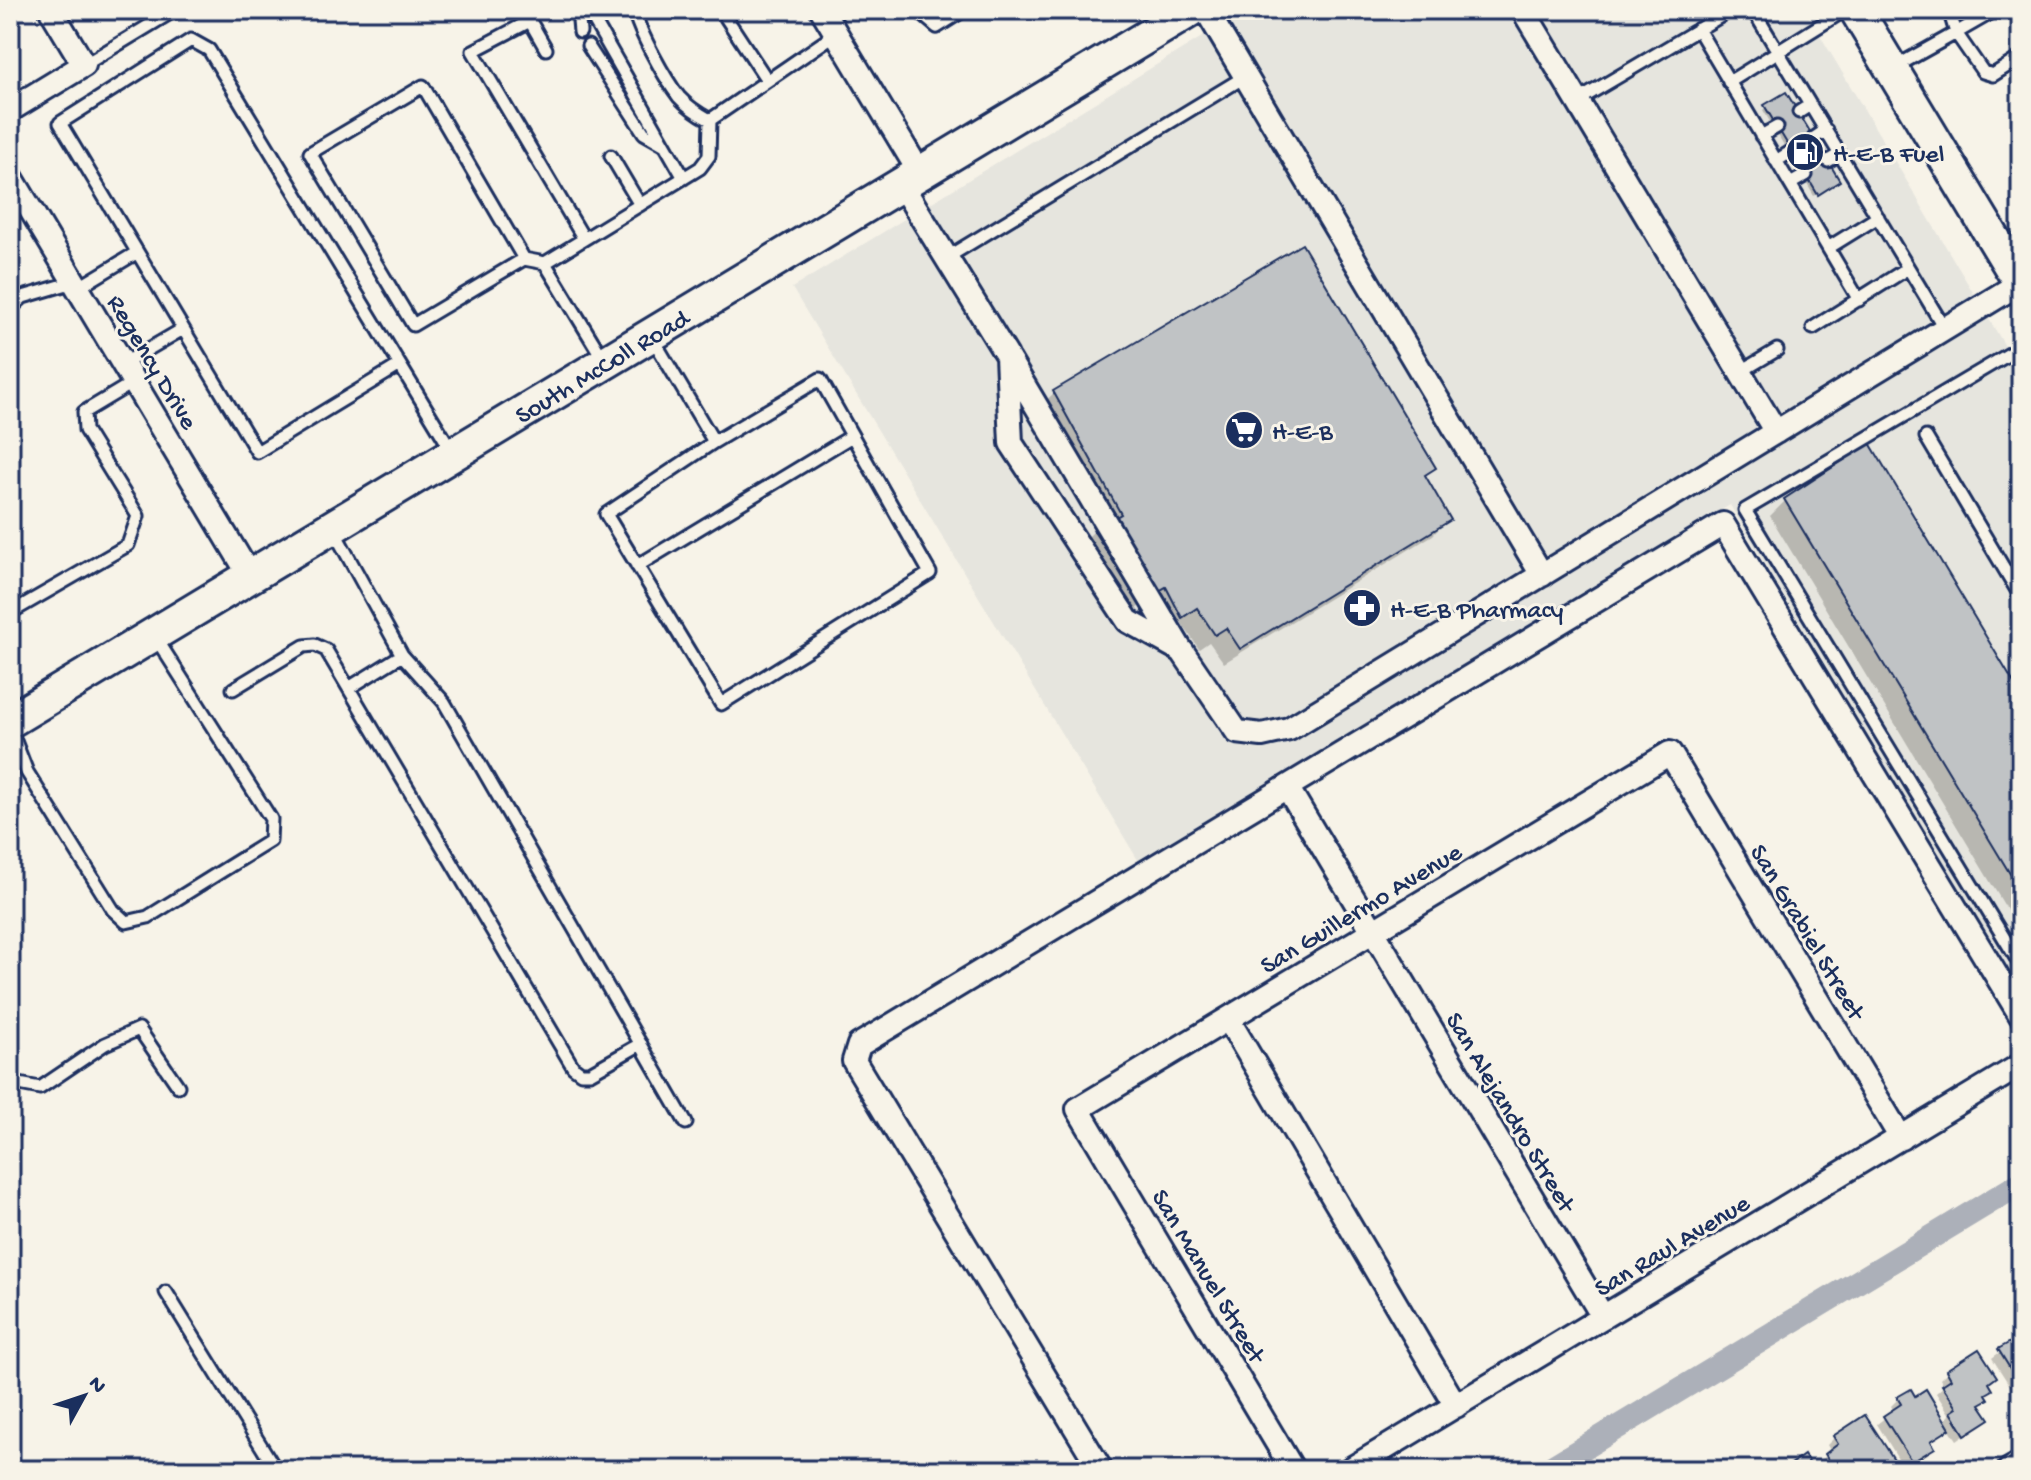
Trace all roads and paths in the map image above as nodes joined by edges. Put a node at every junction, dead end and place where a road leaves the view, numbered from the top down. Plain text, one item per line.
1 (51, 10) edge
2 (175, 10) edge
3 (578, 10) edge
4 (588, 10) edge
5 (634, 10) edge
6 (721, 10) edge
7 (917, 10) edge
8 (964, 10) edge
9 (1191, 10) edge
10 (1206, 10) edge
11 (1523, 10) edge
12 (1731, 10) edge
13 (1753, 10) edge
14 (1845, 10) edge
15 (1856, 10) edge
16 (1949, 10) edge
17 (1996, 10) edge
18 (532, 15) edge
19 (829, 17) edge
20 (1698, 29) junction
21 (580, 32) dead end
22 (1956, 33) junction
23 (588, 46) dead end
24 (546, 49) dead end
25 (1778, 52) junction
26 (2021, 57) edge
27 (84, 65) junction
28 (1891, 69) junction
29 (1246, 76) junction
30 (767, 80) junction
31 (1729, 82) junction
32 (1577, 101) junction
33 (1810, 105) junction
34 (10, 110) edge
35 (1799, 112) dead end
36 (710, 120) junction
37 (1777, 127) dead end
38 (1826, 130) junction
39 (1761, 136) junction
40 (1814, 138) dead end
41 (666, 145) junction
42 (1792, 151) dead end
43 (1840, 154) junction
44 (611, 156) dead end
45 (1776, 161) junction
46 (1828, 161) dead end
47 (10, 175) edge
48 (1806, 175) dead end
49 (684, 178) junction
50 (911, 178) junction
51 (1790, 184) junction
52 (640, 205) junction
53 (1878, 217) junction
54 (584, 239) junction
55 (1828, 248) junction
56 (136, 253) junction
57 (946, 258) junction
58 (524, 259) junction
59 (545, 263) junction
60 (1908, 268) junction
61 (2021, 284) edge
62 (76, 285) junction
63 (1859, 300) junction
64 (10, 309) edge
65 (1813, 328) dead end
66 (183, 329) junction
67 (1945, 329) junction
68 (650, 335) junction
69 (2021, 347) edge
70 (1777, 350) dead end
71 (1007, 356) junction
72 (606, 362) junction
73 (400, 365) junction
74 (1740, 372) junction
75 (128, 373) junction
76 (1776, 432) junction
77 (852, 436) junction
78 (1926, 437) dead end
79 (714, 442) junction
80 (453, 454) junction
81 (1745, 510) junction
82 (1723, 524) junction
83 (331, 527) junction
84 (637, 566) junction
85 (1542, 575) junction
86 (250, 576) junction
87 (2021, 597) edge
88 (10, 613) edge
89 (153, 634) junction
90 (1182, 651) junction
91 (402, 655) junction
92 (349, 688) junction
93 (233, 689) dead end
94 (10, 721) edge
95 (10, 728) edge
96 (1670, 753) joint
97 (1287, 787) junction
98 (1373, 933) junction
99 (2021, 966) edge
100 (2021, 1016) edge
101 (1228, 1019) junction
102 (641, 1044) junction
103 (2021, 1065) edge
104 (10, 1085) edge
105 (178, 1086) dead end
106 (1078, 1109) joint
107 (686, 1123) dead end
108 (1901, 1138) junction
109 (166, 1292) dead end
110 (1603, 1317) junction
111 (1456, 1406) junction
112 (2021, 1463) edge
113 (276, 1470) edge
114 (1101, 1470) edge
115 (1293, 1470) edge
116 (1349, 1470) edge
117 (2009, 1470) edge

1 - 27 street
2 - 27 lane
3 - 21 lane
4 - 41 lane
5 - 36 lane
6 - 30 lane
7 - 8 lane
9 - 50 main road, South McColl Road
10 - 29 street
11 - 32 street
12 - 20 lane
13 - 25 lane
14 - 25 lane
15 - 28 main road
16 - 22 lane
17 - 22 lane
18 - 24 lane
18 - 54 lane
19 - 30 lane
19 - 50 street
20 - 31 lane
20 - 32 lane
22 - 26 lane
22 - 28 lane
23 - 41 lane
25 - 31 lane
25 - 33 lane
27 - 34 street
28 - 61 main road
29 - 57 lane
29 - 85 street
30 - 36 lane
31 - 39 lane
32 - 74 street
33 - 35 lane
33 - 38 lane
36 - 49 lane
37 - 39 lane
38 - 40 lane
38 - 43 lane
39 - 45 lane
41 - 49 lane
42 - 45 lane
43 - 46 lane
43 - 53 lane
44 - 52 lane
45 - 51 lane
47 - 62 street, Regency Drive
48 - 51 lane
49 - 52 lane
50 - 57 street
50 - 68 main road, South McColl Road
51 - 55 lane
52 - 54 lane
53 - 55 lane
53 - 60 lane
54 - 59 lane
55 - 63 lane
56 - 62 lane
56 - 66 lane
56 - 73 lane
57 - 71 street
58 - 58 lane
58 - 59 lane
59 - 72 lane
60 - 63 lane
60 - 67 lane
61 - 67 street
62 - 64 lane
62 - 75 street, Regency Drive
63 - 65 lane
66 - 73 lane
66 - 75 lane
67 - 76 street
68 - 72 main road, South McColl Road
68 - 79 lane
69 - 81 lane
70 - 74 lane
71 - 90 street
71 - 90 street
72 - 80 main road, South McColl Road
73 - 80 lane
74 - 76 street
75 - 86 street, Regency Drive
75 - 88 lane
76 - 85 street
77 - 79 lane
77 - 84 lane
77 - 84 lane
78 - 87 lane
79 - 84 lane
80 - 83 main road, South McColl Road
81 - 82 lane
81 - 99 lane
82 - 97 street
82 - 100 street
83 - 86 main road, South McColl Road
83 - 91 lane
85 - 90 street
86 - 89 main road, South McColl Road
89 - 94 main road, South McColl Road
89 - 95 lane
91 - 92 lane
91 - 102 lane
92 - 93 lane
92 - 102 lane
96 - 98 street, San Guillermo Avenue
96 - 108 street, San Grabiel Street
97 - 98 street, San Alejandro Street
97 - 114 street
98 - 101 street, San Guillermo Avenue
98 - 110 street, San Alejandro Street
101 - 106 street, San Guillermo Avenue
101 - 111 street
102 - 107 lane
103 - 108 street, San Raul Avenue
104 - 105 lane
106 - 115 street, San Manuel Street
108 - 110 street, San Raul Avenue
109 - 113 lane
110 - 111 street, San Raul Avenue
111 - 116 street, San Raul Avenue
112 - 117 street

